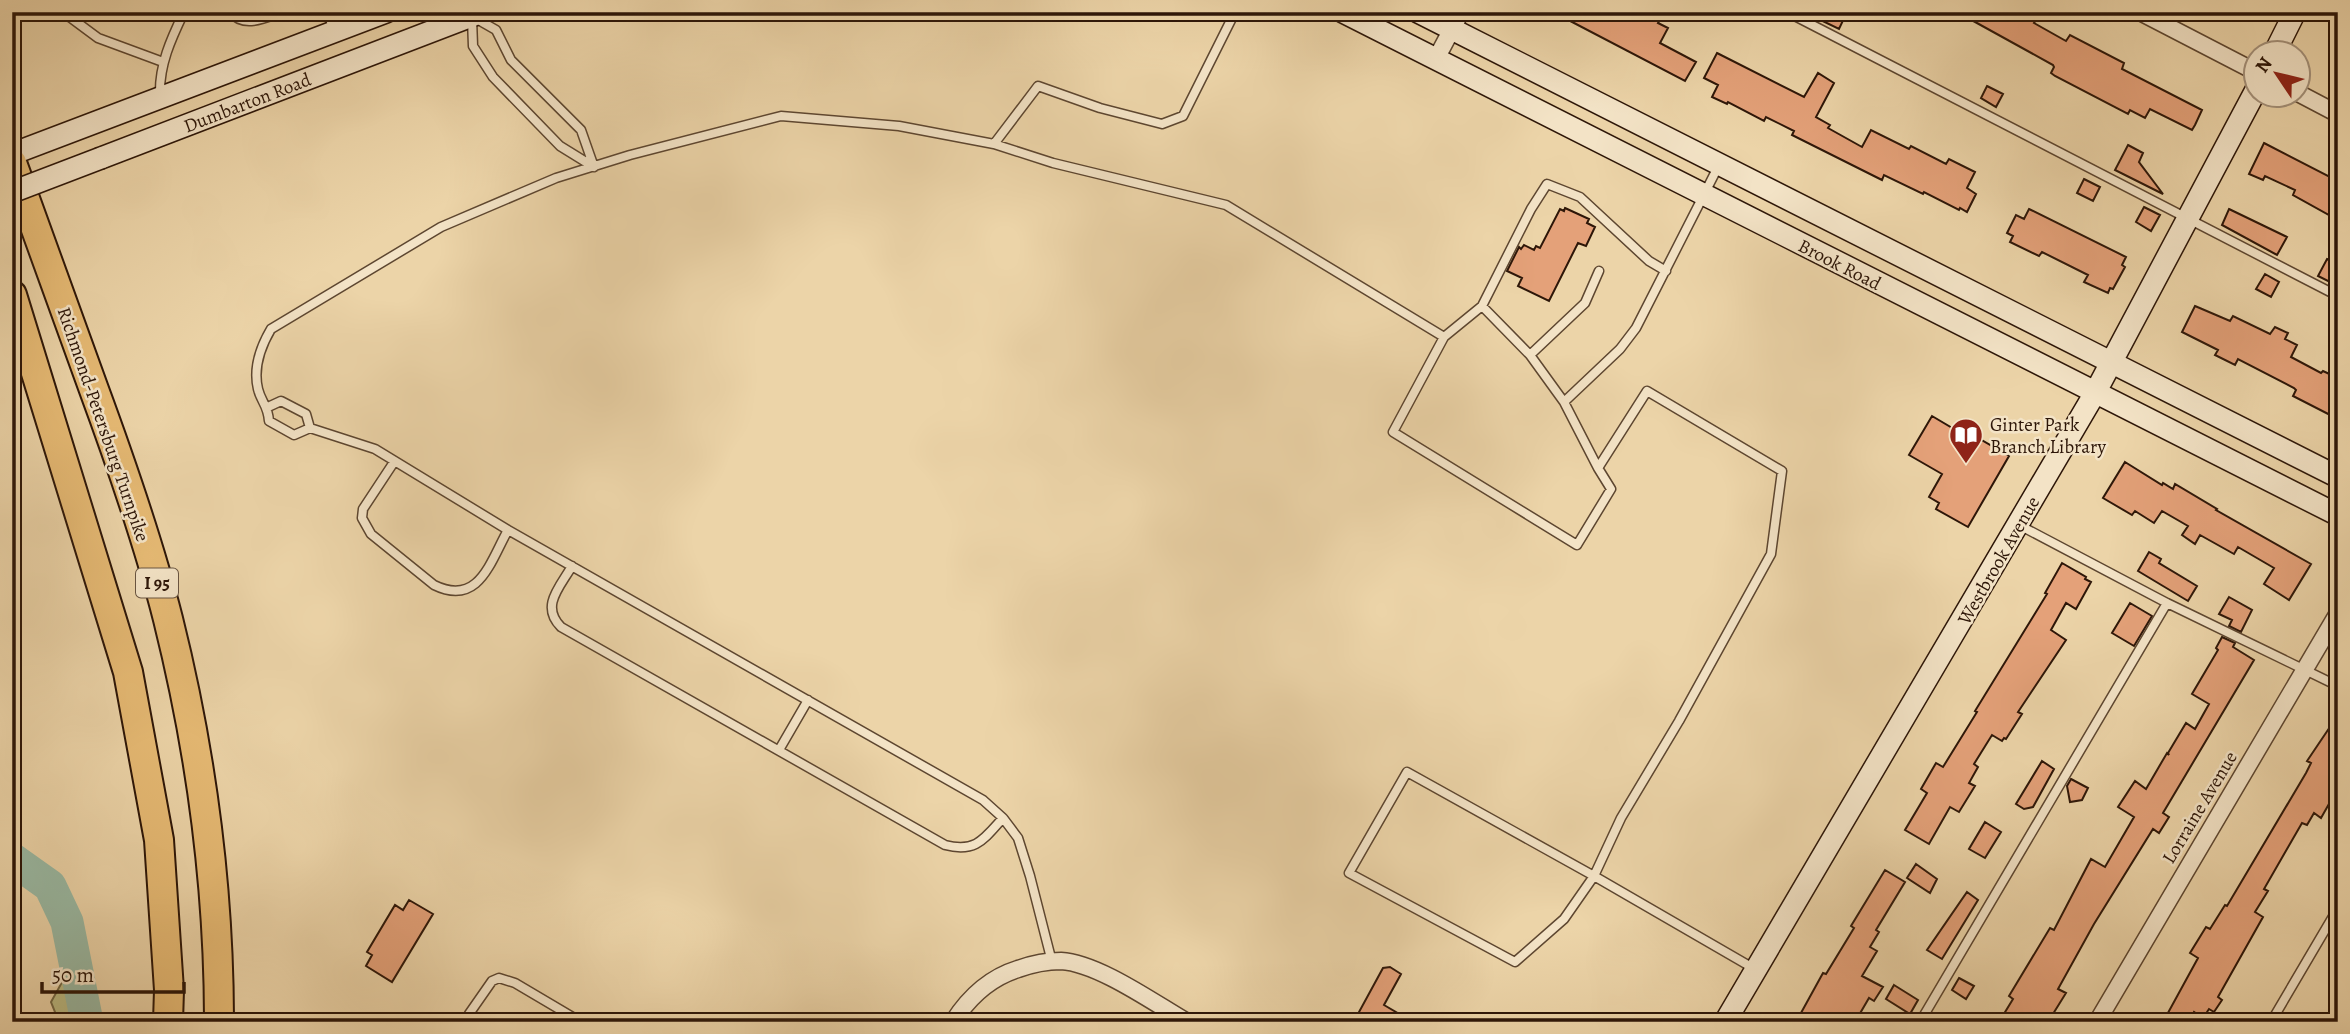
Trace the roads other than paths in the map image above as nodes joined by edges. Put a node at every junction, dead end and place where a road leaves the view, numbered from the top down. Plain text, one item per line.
1 (66, 12) edge
2 (184, 12) edge
3 (230, 12) edge
4 (282, 12) edge
5 (386, 12) edge
6 (1235, 12) edge
7 (1343, 12) edge
8 (1418, 12) edge
9 (1787, 12) edge
10 (2140, 12) edge
11 (2295, 12) edge
12 (474, 13) edge
13 (1457, 21) edge
14 (331, 22) edge
15 (2282, 38) edge
16 (1436, 59) junction
17 (163, 62) junction
18 (2242, 65) edge
19 (160, 98) junction
20 (2312, 100) edge
21 (2247, 108) edge
22 (2338, 114) edge
23 (994, 144) junction
24 (12, 154) edge
25 (12, 163) edge
26 (1719, 165) junction
27 (594, 167) junction
28 (12, 192) edge
29 (1703, 196) junction
30 (2188, 219) junction
31 (1599, 271) dead end
32 (1666, 271) junction
33 (12, 295) edge
34 (2338, 296) edge
35 (1482, 306) junction
36 (1444, 337) junction
37 (1530, 355) junction
38 (2111, 363) junction
39 (2095, 393) junction
40 (1564, 402) junction
41 (268, 407) junction
42 (310, 428) junction
43 (394, 462) junction
44 (1598, 468) junction
45 (2338, 477) edge
46 (2338, 514) edge
47 (2019, 525) junction
48 (508, 530) junction
49 (572, 566) junction
50 (2167, 603) junction
51 (2338, 613) edge
52 (2304, 670) junction
53 (2338, 686) edge
54 (808, 700) junction
55 (779, 750) junction
56 (1003, 818) junction
57 (1594, 876) junction
58 (2338, 908) edge
59 (1052, 962) junction
60 (1756, 970) junction
61 (168, 1022) edge
62 (219, 1022) edge
63 (469, 1022) edge
64 (581, 1022) edge
65 (953, 1022) edge
66 (1186, 1022) edge
67 (1725, 1022) edge
68 (1920, 1022) edge
69 (2097, 1022) edge
70 (2271, 1022) edge

1 - 17 lane
2 - 17 lane
3 - 4 lane
5 - 14 main road, Dumbarton Road
6 - 23 lane
7 - 16 main road, Brook Road
8 - 13 main road, Brook Road
9 - 30 lane
10 - 18 street
11 - 15 main road
12 - 27 lane
12 - 27 lane
12 - 28 main road, Dumbarton Road, bridge
13 - 16 street
13 - 26 main road, Brook Road
14 - 19 main road, Dumbarton Road
16 - 29 main road, Brook Road
17 - 19 lane
19 - 24 main road, Dumbarton Road
20 - 22 street
21 - 30 main road, Westbrook Avenue
23 - 27 lane
23 - 36 lane
25 - 62 highway, Richmond-Petersburg Turnpike / I 95
26 - 29 lane
26 - 38 main road, Brook Road
27 - 41 lane
29 - 32 lane
29 - 39 main road, Brook Road
30 - 34 lane
30 - 38 main road, Westbrook Avenue
31 - 37 lane
32 - 35 lane
32 - 40 lane
33 - 61 highway
35 - 36 lane
35 - 37 lane
36 - 44 lane
37 - 40 lane
38 - 39 main road, Westbrook Avenue
38 - 45 main road, Brook Road
39 - 46 main road, Brook Road
39 - 47 main road, Westbrook Avenue
40 - 44 lane
41 - 42 lane
41 - 42 lane
42 - 43 lane
43 - 48 lane
43 - 48 lane
44 - 57 lane
47 - 50 lane
47 - 60 main road, Westbrook Avenue
48 - 49 lane
49 - 54 lane
49 - 55 lane
50 - 52 lane
50 - 68 lane
51 - 52 street, Lorraine Avenue
52 - 53 lane
52 - 69 street, Lorraine Avenue
54 - 55 lane
54 - 56 lane
55 - 56 lane
56 - 59 lane
57 - 57 lane
57 - 60 lane
58 - 70 lane
59 - 65 street
59 - 66 street
60 - 67 main road, Westbrook Avenue
63 - 64 lane

